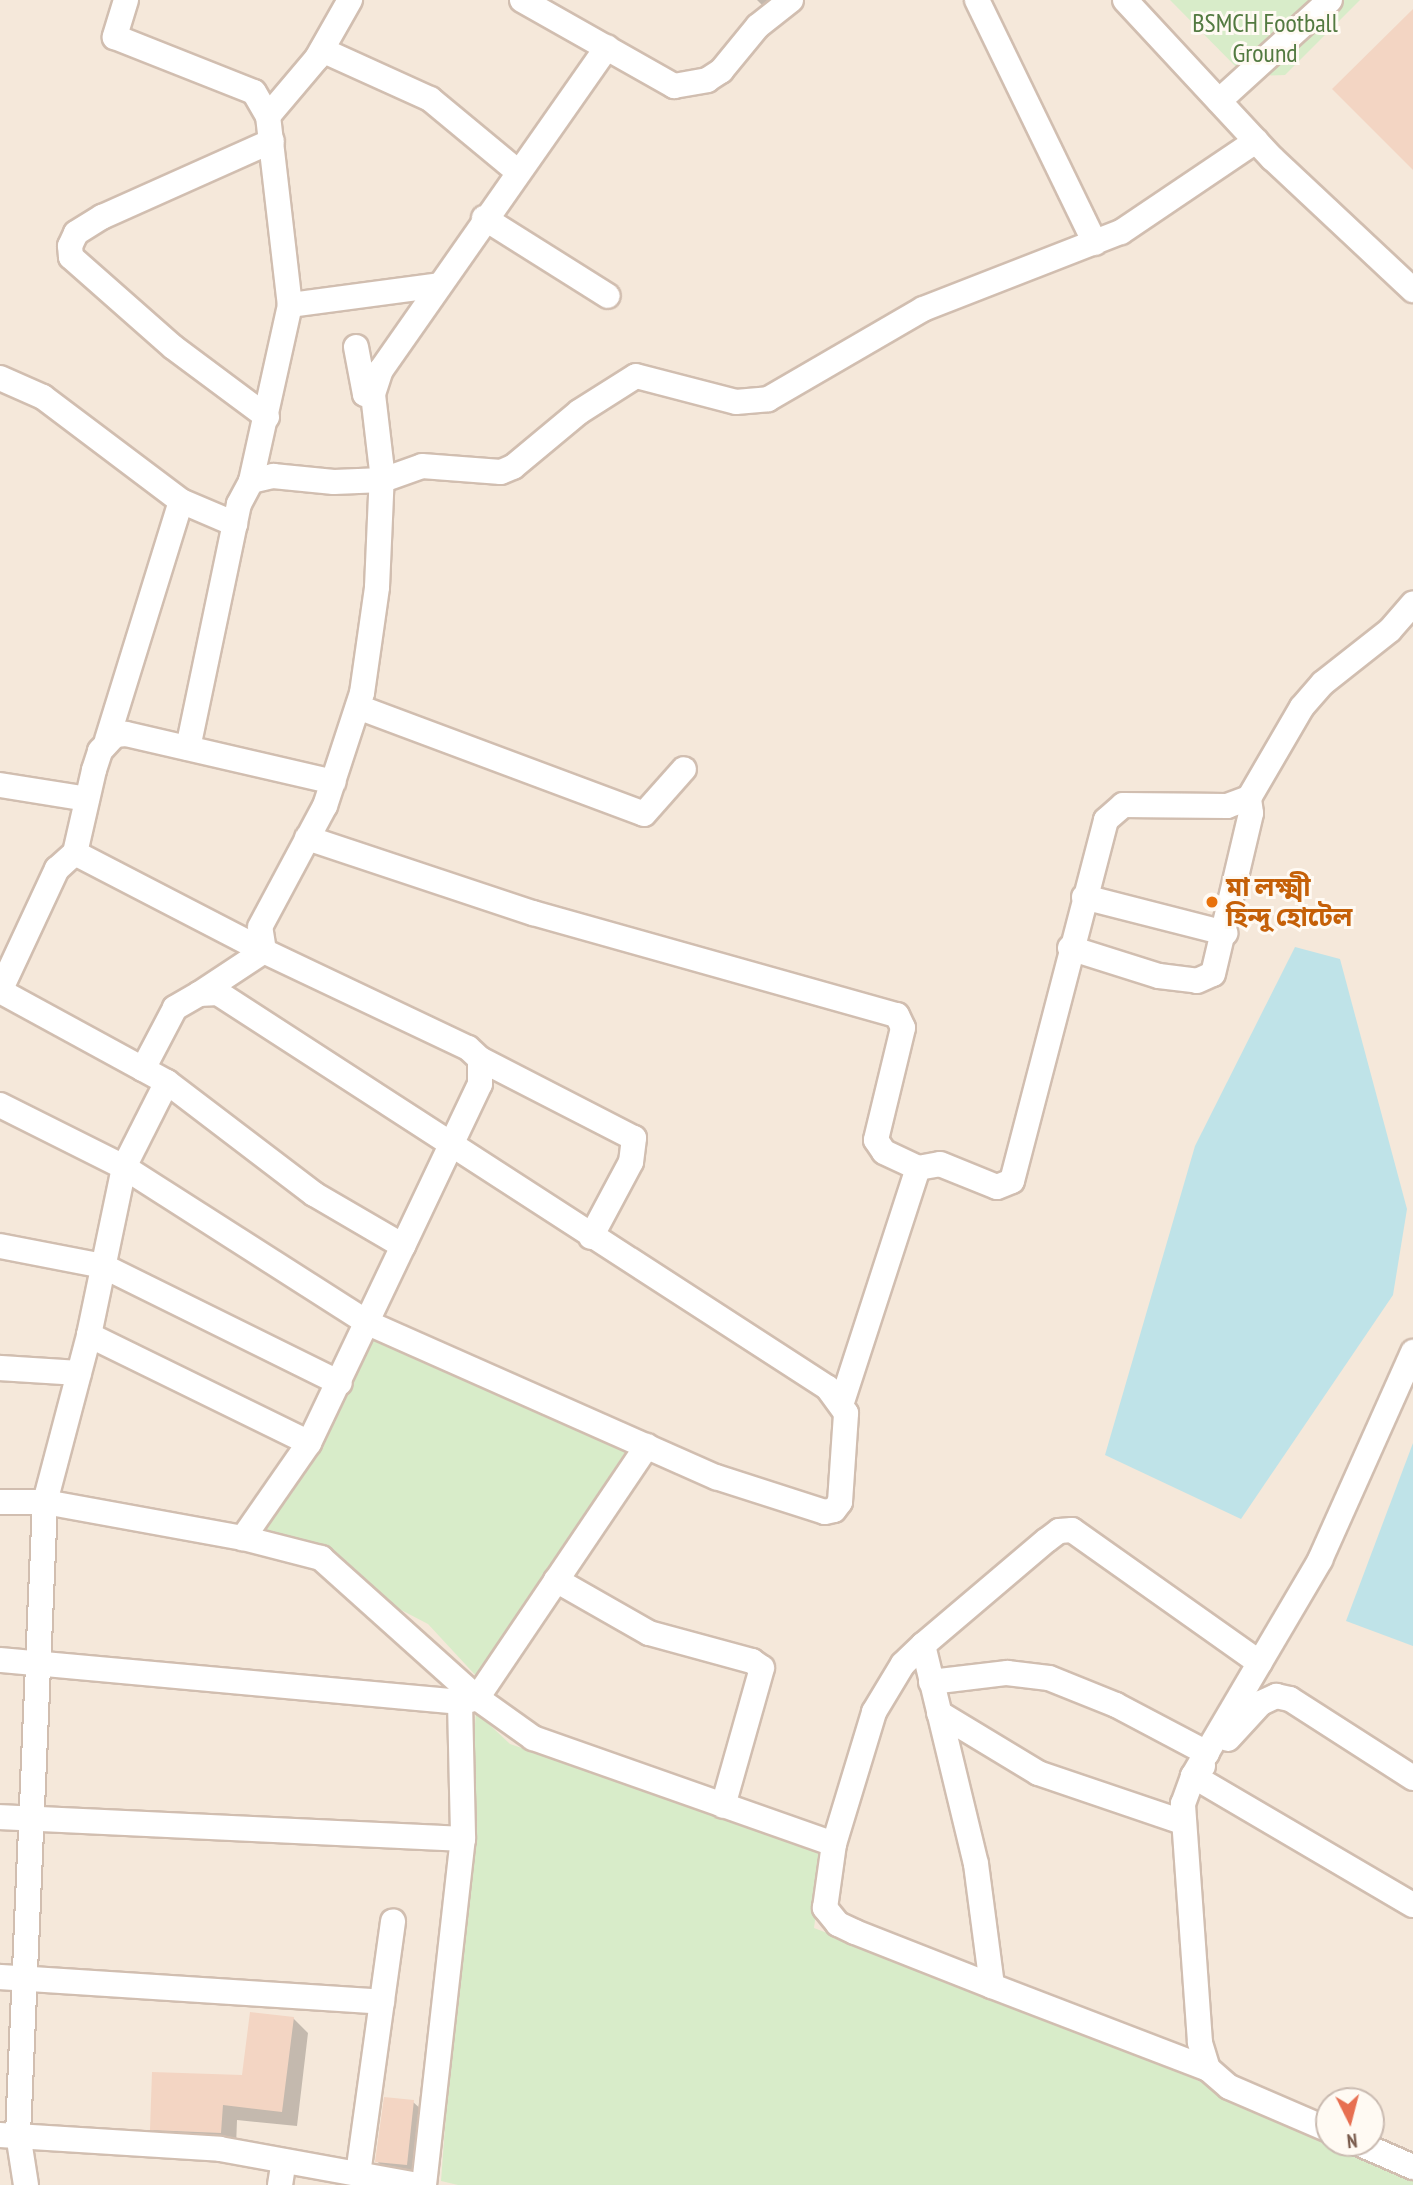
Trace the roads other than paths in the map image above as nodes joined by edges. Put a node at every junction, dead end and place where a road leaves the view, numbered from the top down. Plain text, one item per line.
1 (126, 0) edge
2 (350, 0) edge
3 (522, 0) edge
4 (791, 0) edge
5 (977, 0) edge
6 (1125, 0) edge
7 (1330, 0) edge
8 (607, 47) junction
9 (322, 50) junction
10 (1219, 101) junction
11 (268, 116) junction
12 (272, 141) junction
13 (1256, 141) junction
14 (517, 171) junction
15 (485, 218) junction
16 (1095, 243) junction
17 (439, 285) junction
18 (1413, 290) edge
19 (608, 296) dead end
20 (290, 305) junction
21 (356, 347) dead end
22 (0, 378) edge
23 (373, 394) junction
24 (267, 417) junction
25 (383, 480) junction
26 (251, 481) junction
27 (181, 501) junction
28 (235, 524) junction
29 (1413, 604) edge
30 (358, 708) junction
31 (107, 740) junction
32 (187, 748) junction
33 (684, 769) dead end
34 (334, 782) junction
35 (0, 785) edge
36 (1250, 798) junction
37 (87, 799) junction
38 (307, 838) junction
39 (75, 853) junction
40 (1084, 897) junction
41 (1225, 933) junction
42 (1070, 948) junction
43 (264, 951) junction
44 (0, 991) edge
45 (199, 993) junction
46 (480, 1059) junction
47 (143, 1069) junction
48 (167, 1082) junction
49 (0, 1105) edge
50 (449, 1145) junction
51 (124, 1167) junction
52 (918, 1168) junction
53 (591, 1237) junction
54 (0, 1246) edge
55 (402, 1246) junction
56 (103, 1266) junction
57 (368, 1323) junction
58 (89, 1335) junction
59 (1413, 1352) edge
60 (0, 1368) edge
61 (79, 1373) junction
62 (340, 1383) junction
63 (842, 1402) junction
64 (309, 1443) junction
65 (646, 1446) junction
66 (0, 1502) edge
67 (46, 1502) junction
68 (243, 1538) junction
69 (556, 1580) junction
70 (923, 1645) junction
71 (0, 1660) edge
72 (39, 1662) junction
73 (1260, 1664) junction
74 (932, 1682) junction
75 (468, 1700) junction
76 (939, 1713) junction
77 (1207, 1753) junction
78 (1194, 1776) junction
79 (1413, 1778) edge
80 (723, 1805) junction
81 (0, 1817) edge
82 (32, 1818) junction
83 (1182, 1822) junction
84 (463, 1839) junction
85 (834, 1843) junction
86 (1413, 1905) edge
87 (393, 1922) dead end
88 (12, 1978) edge
89 (992, 1986) junction
90 (382, 2002) junction
91 (1208, 2069) junction
92 (1315, 2124) edge
93 (9, 2134) edge
94 (1385, 2155) edge
95 (1413, 2167) edge
96 (282, 2173) edge
97 (358, 2174) junction
98 (26, 2185) edge
99 (418, 2185) edge
100 (424, 2185) edge

1 - 11 street
2 - 9 street
3 - 8 street
4 - 8 street
5 - 16 street
6 - 10 street
7 - 10 street
8 - 14 street
9 - 11 street
9 - 14 street
10 - 13 street
11 - 12 street
12 - 20 street
12 - 24 street
13 - 16 street
13 - 18 street
14 - 15 street
15 - 17 street
15 - 19 street
16 - 25 street
17 - 20 street
17 - 23 street
20 - 24 street
21 - 23 street
22 - 27 street
23 - 25 street
24 - 26 street
25 - 26 street
25 - 30 street
26 - 28 street
27 - 28 street
27 - 31 street
28 - 32 street
29 - 36 street
30 - 33 street
30 - 34 street
31 - 32 street
31 - 37 street
32 - 34 street
34 - 38 street
35 - 37 street
36 - 40 street
36 - 41 street
37 - 39 street
38 - 43 street
38 - 52 street
39 - 43 street
39 - 44 street
40 - 41 street
40 - 42 street
41 - 42 street
42 - 52 street
43 - 45 street
43 - 46 street
44 - 47 street
45 - 47 street
45 - 50 street
46 - 50 street
46 - 53 street
47 - 48 street
48 - 51 street
48 - 55 street
49 - 51 street
50 - 53 street
50 - 55 street
51 - 56 street
51 - 57 street
52 - 63 street
53 - 63 street
54 - 56 street
55 - 57 street
56 - 58 street
56 - 62 street
57 - 62 street
57 - 65 street
58 - 61 street
58 - 64 street
59 - 73 street
60 - 61 street
61 - 67 street
62 - 64 street
63 - 65 street
64 - 68 street
65 - 69 street
66 - 67 street
67 - 68 street
67 - 72 street
68 - 75 street
69 - 75 street
69 - 80 street
70 - 73 street
70 - 74 street
70 - 85 street
71 - 72 street
72 - 75 street
72 - 82 street
73 - 77 street
74 - 76 street
74 - 77 street
75 - 80 street
75 - 84 street
76 - 83 street
76 - 89 street
77 - 78 street
78 - 79 street
78 - 83 street
78 - 86 street
80 - 85 street
81 - 82 street
82 - 84 street
82 - 88 street
83 - 91 street
84 - 100 street
85 - 89 street
87 - 90 street
88 - 90 street
88 - 93 street
89 - 91 street
90 - 97 street
91 - 92 street
93 - 96 street
93 - 98 street
94 - 95 street
96 - 97 street
97 - 99 street

